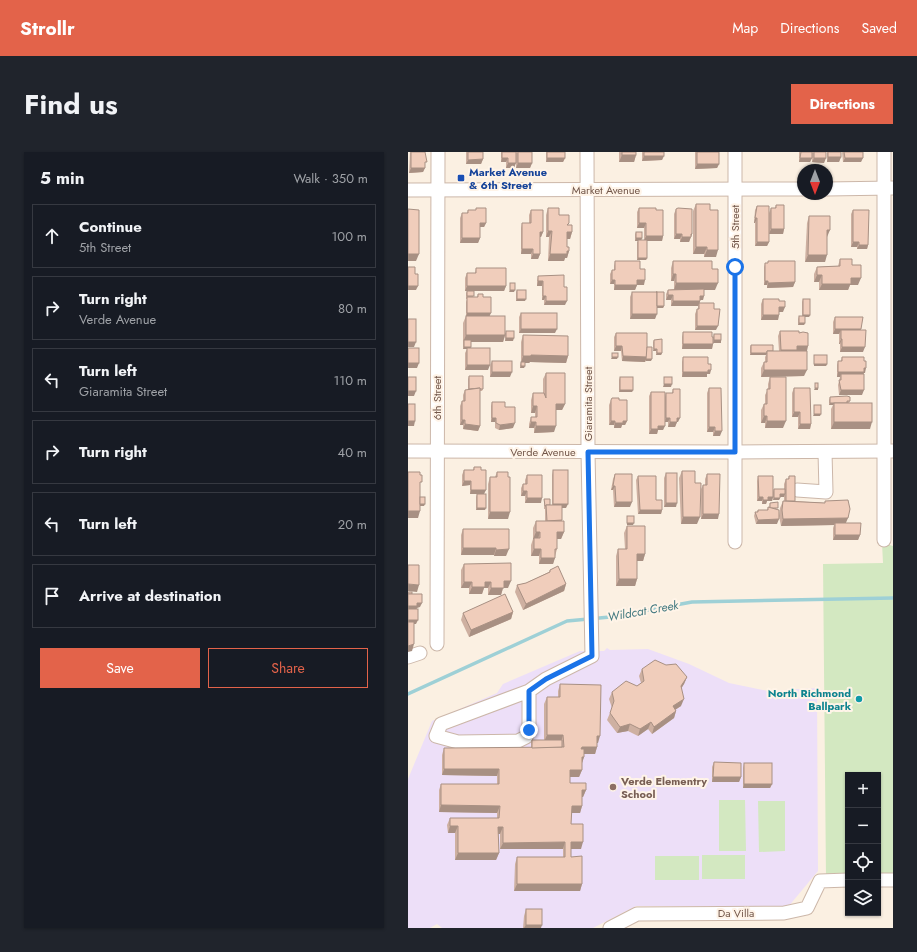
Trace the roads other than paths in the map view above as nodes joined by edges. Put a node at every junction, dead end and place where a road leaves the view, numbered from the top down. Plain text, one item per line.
1 (438, 152) edge
2 (587, 152) edge
3 (735, 152) edge
4 (884, 152) edge
5 (888, 188) edge
6 (797, 189) edge
7 (833, 189) edge
8 (408, 190) edge
9 (438, 190) junction
10 (587, 190) junction
11 (735, 190) junction
12 (408, 451) edge
13 (437, 451) junction
14 (889, 451) edge
15 (588, 452) junction
16 (735, 452) junction
17 (825, 452) junction
18 (797, 490) edge
19 (884, 540) dead end
20 (735, 542) dead end
21 (437, 644) dead end
22 (529, 691) junction
23 (845, 880) edge
24 (881, 880) edge
25 (893, 880) edge
26 (610, 928) edge

1 - 9 street, 6th Street
2 - 10 street, Giaramita Street
3 - 11 street, 5th Street
4 - 5 street
5 - 7 street
5 - 14 street
6 - 11 street, Market Avenue
8 - 9 street, Market Avenue
9 - 10 street, Market Avenue
9 - 13 street, 6th Street
10 - 11 street, Market Avenue
10 - 15 street, Giaramita Street
11 - 16 street, 5th Street
12 - 13 street, Verde Avenue
13 - 15 street, Verde Avenue
13 - 21 street, 6th Street
14 - 17 street, Verde Avenue
14 - 19 street
15 - 16 street, Verde Avenue
15 - 22 street, Giaramita Street
16 - 17 street, Verde Avenue
16 - 20 street, 5th Street
17 - 18 street
22 - 22 street
23 - 26 street, Da Villa
24 - 25 street

